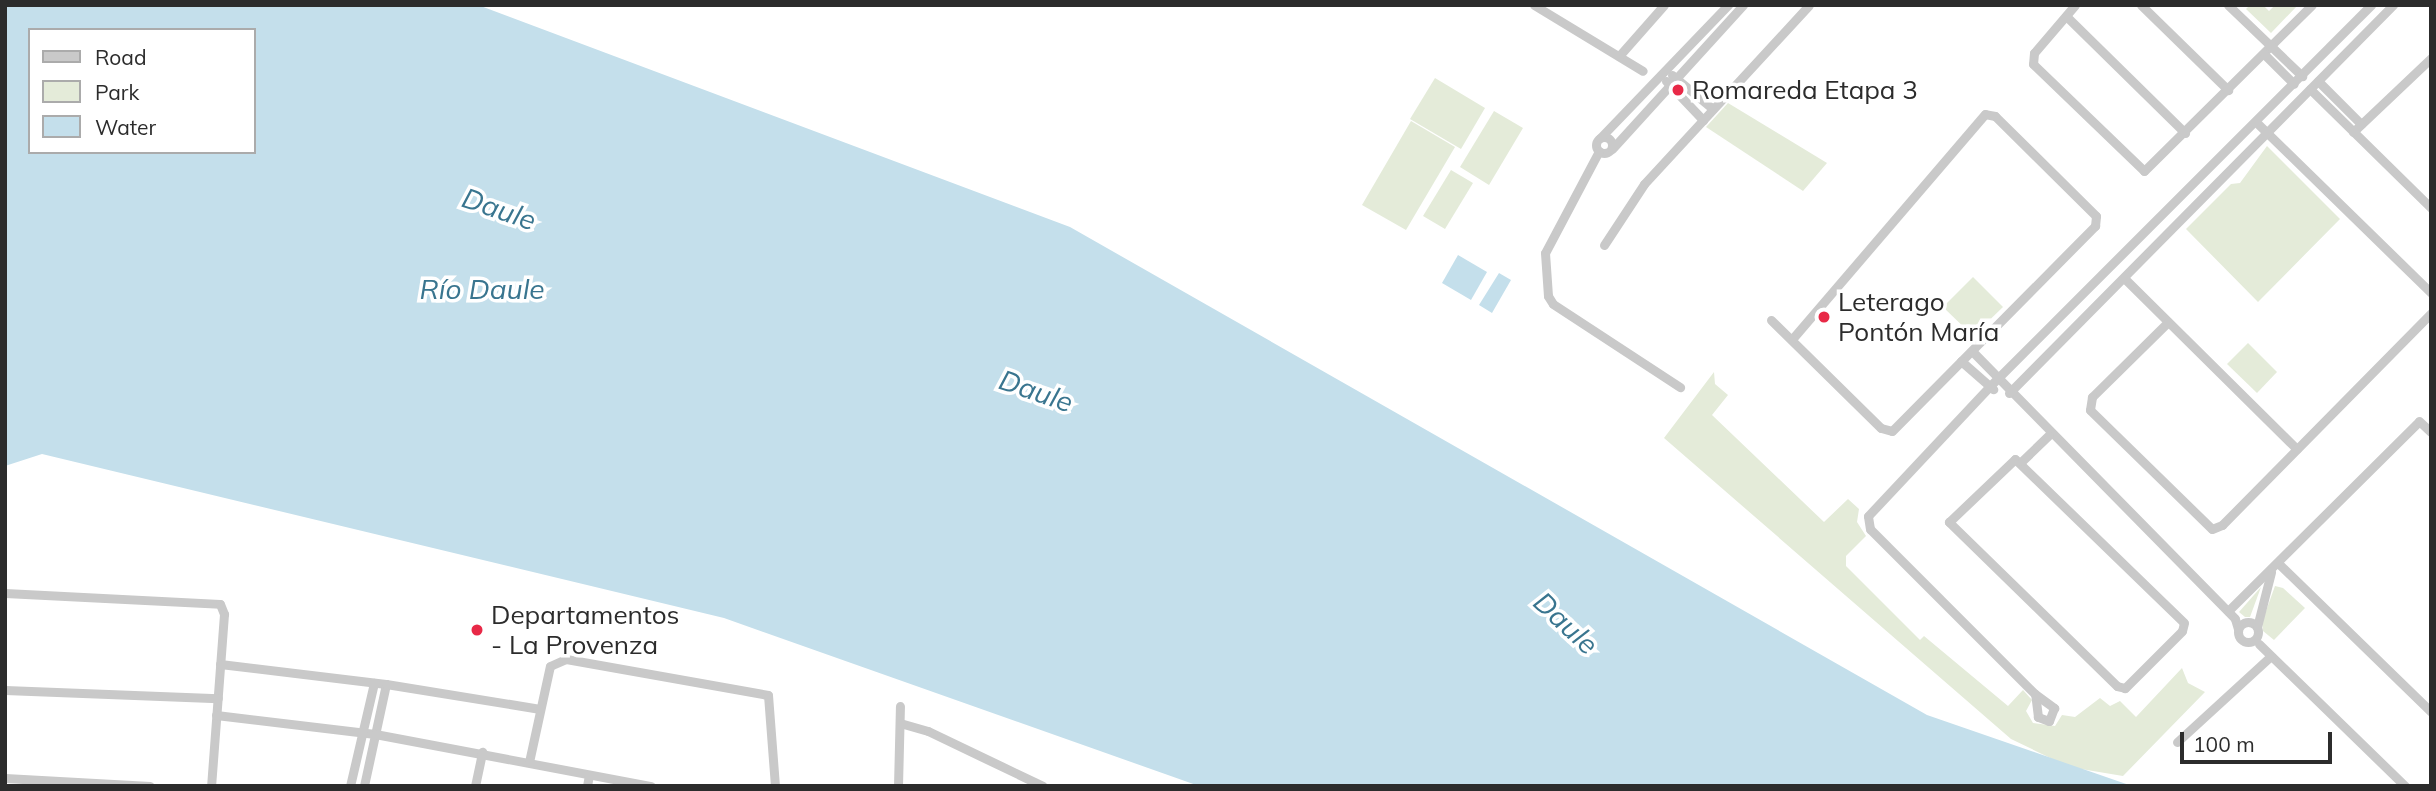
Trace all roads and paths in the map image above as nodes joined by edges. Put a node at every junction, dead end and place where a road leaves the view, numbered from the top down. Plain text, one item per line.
1 (1534, 5) edge
2 (1664, 5) edge
3 (1728, 5) edge
4 (1743, 5) edge
5 (1809, 5) edge
6 (2075, 5) edge
7 (2141, 5) edge
8 (2228, 5) edge
9 (2312, 5) edge
10 (2371, 5) edge
11 (2393, 5) edge
12 (2066, 16) junction
13 (2267, 50) junction
14 (1619, 57) junction
15 (2431, 58) edge
16 (1643, 71) dead end
17 (1664, 73) junction
18 (1677, 76) junction
19 (2302, 76) junction
20 (2318, 81) junction
21 (2294, 84) junction
22 (1668, 86) junction
23 (2310, 89) junction
24 (2228, 90) junction
25 (1713, 109) junction
26 (1703, 120) junction
27 (2256, 122) junction
28 (2361, 124) junction
29 (2353, 132) junction
30 (2185, 133) junction
31 (2267, 133) junction
32 (1601, 138) junction
33 (1612, 149) junction
34 (1599, 151) junction
35 (2431, 208) edge
36 (1604, 245) dead end
37 (2124, 278) junction
38 (2431, 293) edge
39 (2431, 313) edge
40 (1772, 320) dead end
41 (2168, 321) junction
42 (1793, 338) junction
43 (1972, 351) junction
44 (1961, 361) junction
45 (1997, 380) junction
46 (1680, 387) dead end
47 (1987, 388) junction
48 (2008, 393) junction
49 (2431, 432) edge
50 (2049, 435) junction
51 (2297, 449) junction
52 (2022, 461) junction
53 (2279, 564) junction
54 (2271, 572) junction
55 (5, 593) edge
56 (2232, 615) junction
57 (2247, 622) junction
58 (2238, 629) junction
59 (2256, 637) junction
60 (2271, 656) junction
61 (220, 664) junction
62 (374, 683) junction
63 (386, 684) junction
64 (5, 690) edge
65 (2035, 694) dead end
66 (218, 698) junction
67 (900, 706) dead end
68 (540, 709) junction
69 (2431, 712) edge
70 (216, 715) junction
71 (900, 723) junction
72 (363, 732) junction
73 (375, 734) junction
74 (2177, 743) dead end
75 (482, 752) junction
76 (529, 762) junction
77 (589, 775) junction
78 (5, 778) edge
79 (150, 786) edge
80 (211, 786) edge
81 (350, 786) edge
82 (364, 786) edge
83 (475, 786) edge
84 (587, 786) edge
85 (651, 786) edge
86 (775, 786) edge
87 (898, 786) edge
88 (1043, 786) edge
89 (2405, 786) edge

1 - 14 street
2 - 14 street
3 - 17 street
4 - 18 street
5 - 25 street
6 - 12 street
7 - 24 street
8 - 13 street
9 - 13 street
10 - 19 street
11 - 20 street
12 - 30 street
12 - 30 street
13 - 19 street
13 - 21 street
13 - 24 street
14 - 16 street
15 - 28 street
17 - 18 street
17 - 22 street
17 - 32 street
18 - 22 street
18 - 25 street
19 - 21 street
20 - 23 street
20 - 28 street
21 - 27 street
22 - 26 street
22 - 33 street
23 - 29 street
23 - 31 street
24 - 30 street
25 - 26 street
26 - 36 street
27 - 31 street
27 - 45 street
28 - 29 street
29 - 35 street
31 - 37 street
31 - 38 street
32 - 33 street
32 - 34 street
33 - 34 street
34 - 46 street
37 - 41 street
37 - 48 street
39 - 51 street
40 - 42 street
41 - 51 street
41 - 51 street
42 - 43 street
42 - 44 street
43 - 44 street
43 - 45 street
44 - 47 street
45 - 47 street
45 - 48 street
47 - 48 street
47 - 65 street
48 - 50 street
49 - 53 street
50 - 52 street
50 - 56 street
52 - 52 street
53 - 54 street
53 - 69 street
54 - 56 street
54 - 59 street
55 - 61 street
56 - 57 street
56 - 58 street
57 - 58 street
57 - 59 street
58 - 59 street
59 - 60 street
60 - 74 street
60 - 89 street
61 - 62 street
61 - 66 street
62 - 63 street
62 - 72 street
63 - 68 street
63 - 73 street
64 - 66 street
66 - 70 street
67 - 71 street
68 - 76 street
68 - 86 street
70 - 72 street
70 - 80 street
71 - 87 street
71 - 88 street
72 - 73 street
72 - 81 street
73 - 75 street
73 - 82 street
75 - 76 street
75 - 83 street
76 - 77 street
77 - 84 street
77 - 85 street
78 - 79 street

